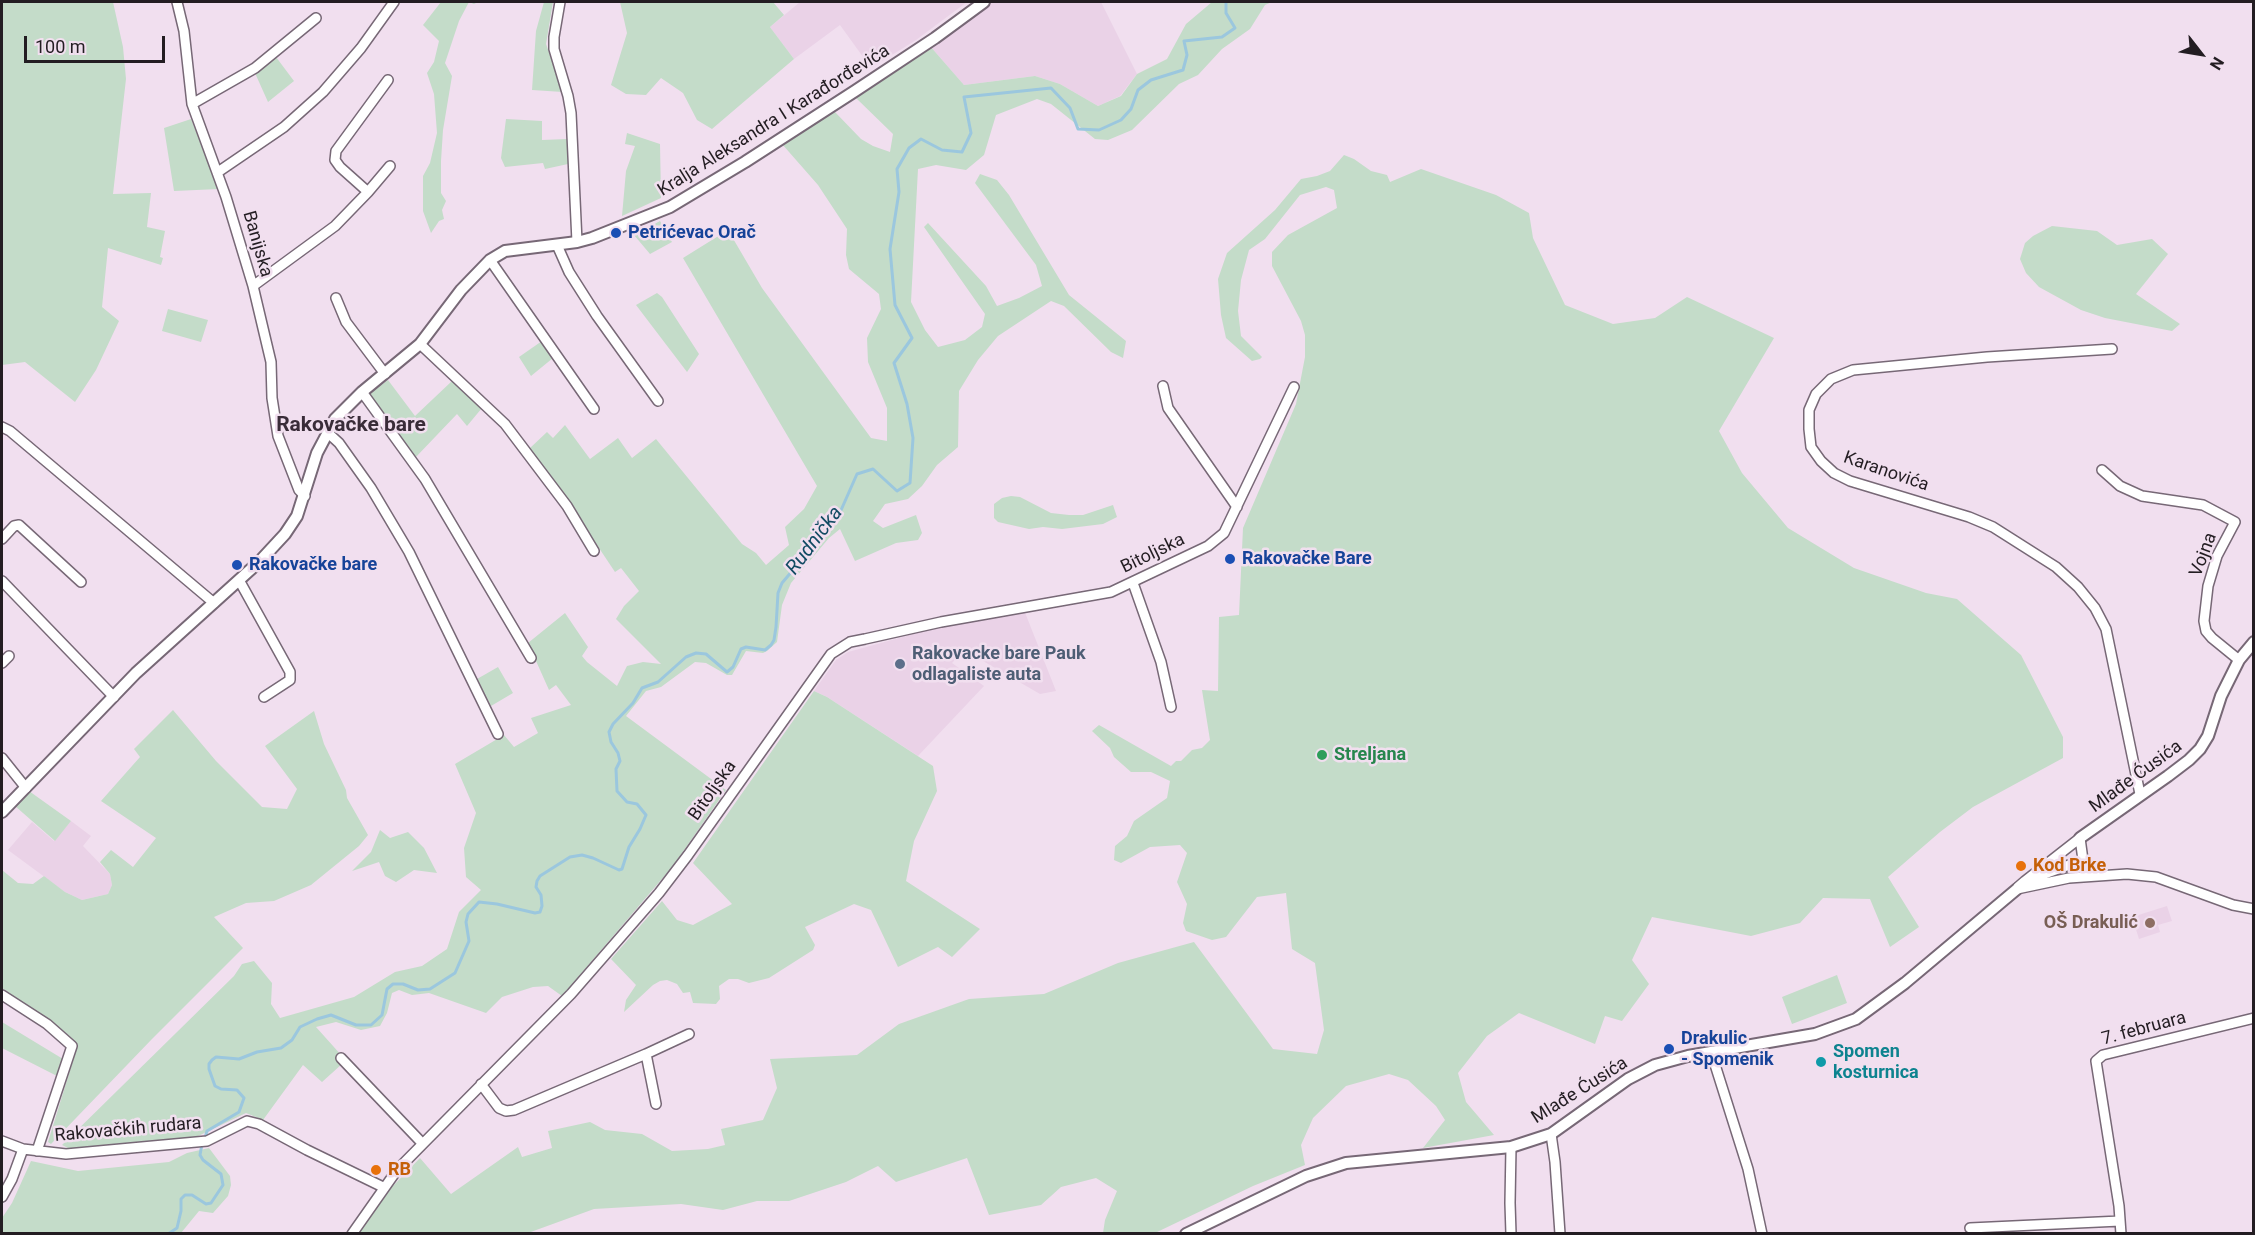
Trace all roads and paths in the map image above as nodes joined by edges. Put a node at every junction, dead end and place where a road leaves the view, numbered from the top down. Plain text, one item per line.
1 (177, 2) edge
2 (394, 2) edge
3 (560, 2) edge
4 (984, 2) edge
5 (316, 18) dead end
6 (388, 80) dead end
7 (192, 104) junction
8 (390, 166) dead end
9 (218, 172) junction
10 (368, 192) junction
11 (577, 242) junction
12 (557, 245) junction
13 (490, 260) junction
14 (252, 286) junction
15 (336, 298) dead end
16 (420, 344) junction
17 (2112, 349) dead end
18 (385, 374) junction
19 (1163, 386) dead end
20 (1293, 387) dead end
21 (362, 392) junction
22 (658, 401) dead end
23 (594, 409) dead end
24 (2, 427) edge
25 (327, 432) junction
26 (2102, 470) dead end
27 (305, 496) junction
28 (1237, 507) junction
29 (2, 539) edge
30 (594, 551) dead end
31 (239, 580) junction
32 (2, 581) edge
33 (81, 582) dead end
34 (1133, 583) junction
35 (214, 603) junction
36 (2251, 646) edge
37 (531, 658) dead end
38 (2239, 660) junction
39 (114, 697) junction
40 (264, 697) dead end
41 (1171, 707) dead end
42 (498, 734) dead end
43 (2, 758) edge
44 (26, 788) junction
45 (2140, 794) junction
46 (2, 812) edge
47 (2080, 837) junction
48 (2021, 885) junction
49 (2253, 909) edge
50 (2, 995) edge
51 (2253, 1018) edge
52 (689, 1034) dead end
53 (1711, 1052) junction
54 (646, 1054) junction
55 (341, 1058) dead end
56 (482, 1084) junction
57 (656, 1104) dead end
58 (1551, 1134) junction
59 (2, 1141) edge
60 (422, 1143) junction
61 (1511, 1147) junction
62 (22, 1149) junction
63 (37, 1150) junction
64 (383, 1187) junction
65 (2, 1197) edge
66 (2120, 1221) junction
67 (1970, 1228) dead end
68 (351, 1233) edge
69 (1186, 1233) edge
70 (1511, 1233) edge
71 (1560, 1233) edge
72 (1762, 1233) edge
73 (2121, 1233) edge

1 - 7 street, Banijska
2 - 9 street
3 - 11 street
4 - 11 street, Kralja Aleksandra I Karađorđevića
5 - 7 street
6 - 10 street
7 - 9 street, Banijska
8 - 10 street
9 - 14 street, Banijska
10 - 14 street
11 - 12 street, Kralja Aleksandra I Karađorđevića
12 - 13 street, Kralja Aleksandra I Karađorđevića
12 - 22 street
13 - 16 street, Kralja Aleksandra I Karađorđevića
13 - 23 street
14 - 27 street, Banijska
15 - 18 street
16 - 18 street, Kralja Aleksandra I Karađorđevića
16 - 30 street
17 - 45 street, Karanovića
18 - 21 street, Kralja Aleksandra I Karađorđevića
19 - 28 street
20 - 28 street
21 - 25 street, Kralja Aleksandra I Karađorđevića
21 - 37 street
24 - 35 street
25 - 27 street, Kralja Aleksandra I Karađorđevića
25 - 42 street
26 - 38 street, Vojna
27 - 31 street, Kralja Aleksandra I Karađorđevića
28 - 34 street, Bitoljska
29 - 33 street
31 - 35 street, Kralja Aleksandra I Karađorđevića
31 - 40 street
32 - 39 street
34 - 41 street
34 - 56 street, Bitoljska
35 - 39 street, Kralja Aleksandra I Karađorđevića
36 - 38 street, Mlađe Ćusića
38 - 45 street, Mlađe Ćusića
39 - 44 street, Kralja Aleksandra I Karađorđevića
43 - 44 street
44 - 46 street, Kralja Aleksandra I Karađorđevića
45 - 47 street, Mlađe Ćusića
47 - 48 street, Mlađe Ćusića
47 - 48 street, Mlađe Ćusića
48 - 49 street
48 - 53 street, Mlađe Ćusića
50 - 63 street
51 - 66 street, 7. februara
52 - 54 street
53 - 58 street, Mlađe Ćusića
53 - 72 street
54 - 56 street
54 - 57 street
55 - 60 street
56 - 60 street, Bitoljska
58 - 61 street, Mlađe Ćusića
58 - 71 street
59 - 62 street, Rakovačkih rudara
60 - 64 street, Bitoljska
61 - 69 street, Mlađe Ćusića
61 - 70 street
62 - 63 street, Rakovačkih rudara
62 - 65 street
63 - 64 street, Rakovačkih rudara
64 - 68 street, Bitoljska
66 - 67 street
66 - 73 street, 7. februara

